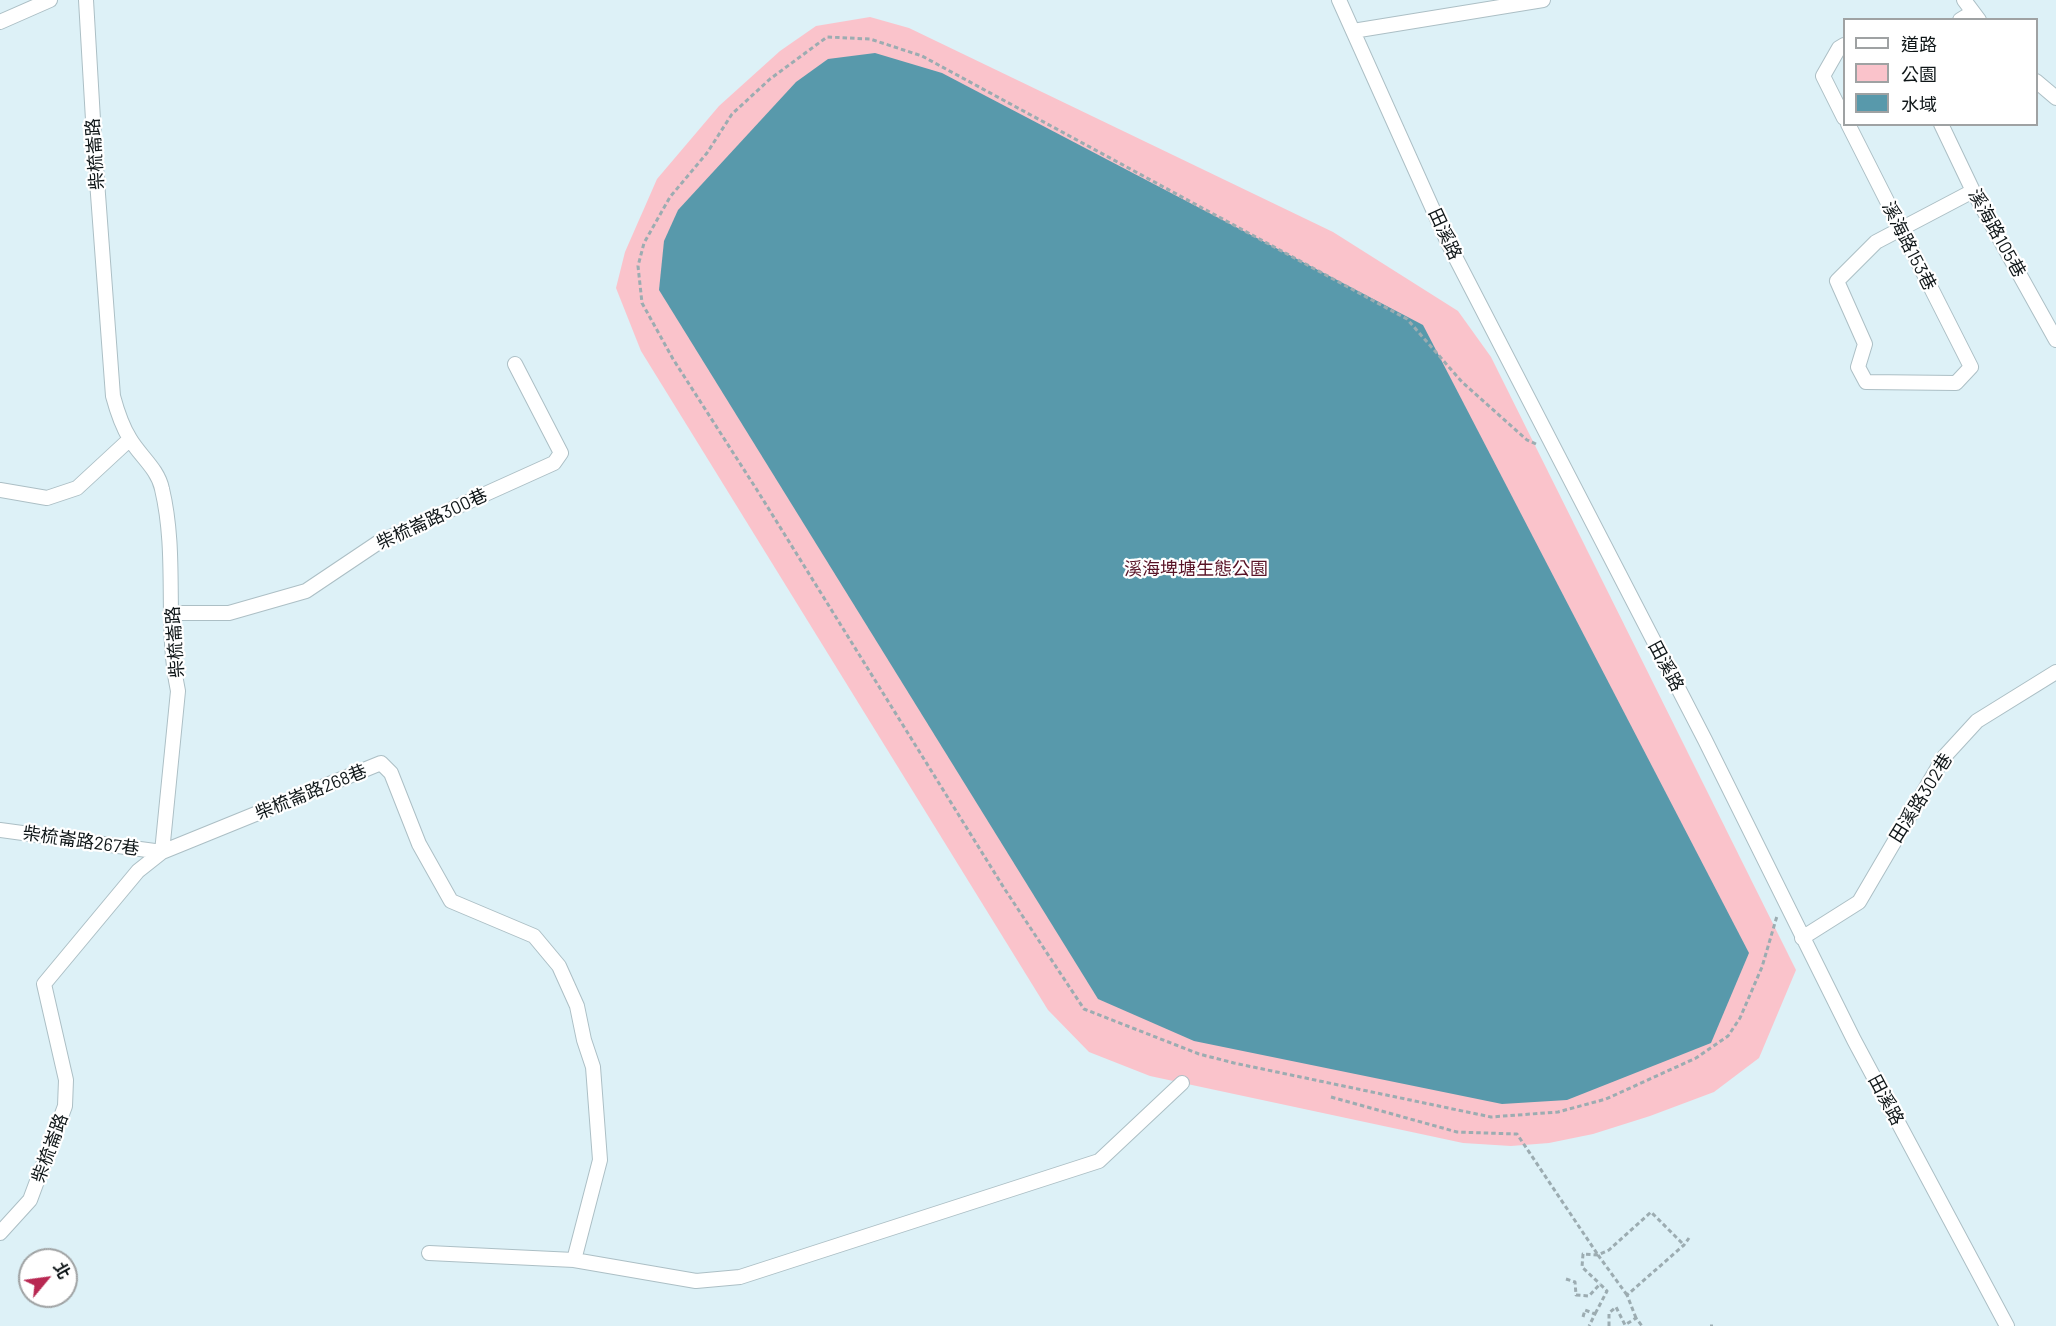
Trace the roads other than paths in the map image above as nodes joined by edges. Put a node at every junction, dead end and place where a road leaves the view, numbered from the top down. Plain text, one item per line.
1 (50, 0) edge
2 (86, 0) edge
3 (1339, 0) edge
4 (1544, 0) edge
5 (1964, 0) edge
6 (1976, 16) edge
7 (0, 22) edge
8 (1353, 31) junction
9 (1843, 46) edge
10 (2038, 82) edge
11 (2056, 98) edge
12 (1843, 114) edge
13 (1849, 126) edge
14 (1942, 126) edge
15 (1973, 191) junction
16 (1901, 229) junction
17 (2056, 340) edge
18 (514, 364) dead end
19 (130, 439) junction
20 (0, 490) edge
21 (172, 613) junction
22 (2056, 672) edge
23 (0, 830) edge
24 (162, 852) junction
25 (1802, 938) junction
26 (1182, 1083) dead end
27 (0, 1233) edge
28 (429, 1253) dead end
29 (574, 1260) junction
30 (2007, 1326) edge

1 - 7 street
2 - 19 street, 柴梳崙路
3 - 8 street, 田溪路
4 - 8 street
5 - 6 street
8 - 25 street, 田溪路
9 - 12 street
10 - 11 street
13 - 16 street, 溪海路153巷
14 - 15 street, 溪海路105巷
15 - 16 street
15 - 17 street, 溪海路105巷
16 - 16 street, 溪海路153巷
18 - 21 street, 柴梳崙路300巷
19 - 20 street
19 - 21 street, 柴梳崙路
21 - 24 street, 柴梳崙路
22 - 25 street, 田溪路302巷
23 - 24 street, 柴梳崙路267巷
24 - 27 street, 柴梳崙路
24 - 29 street, 柴梳崙路268巷
25 - 30 street, 田溪路
26 - 29 street
28 - 29 street

